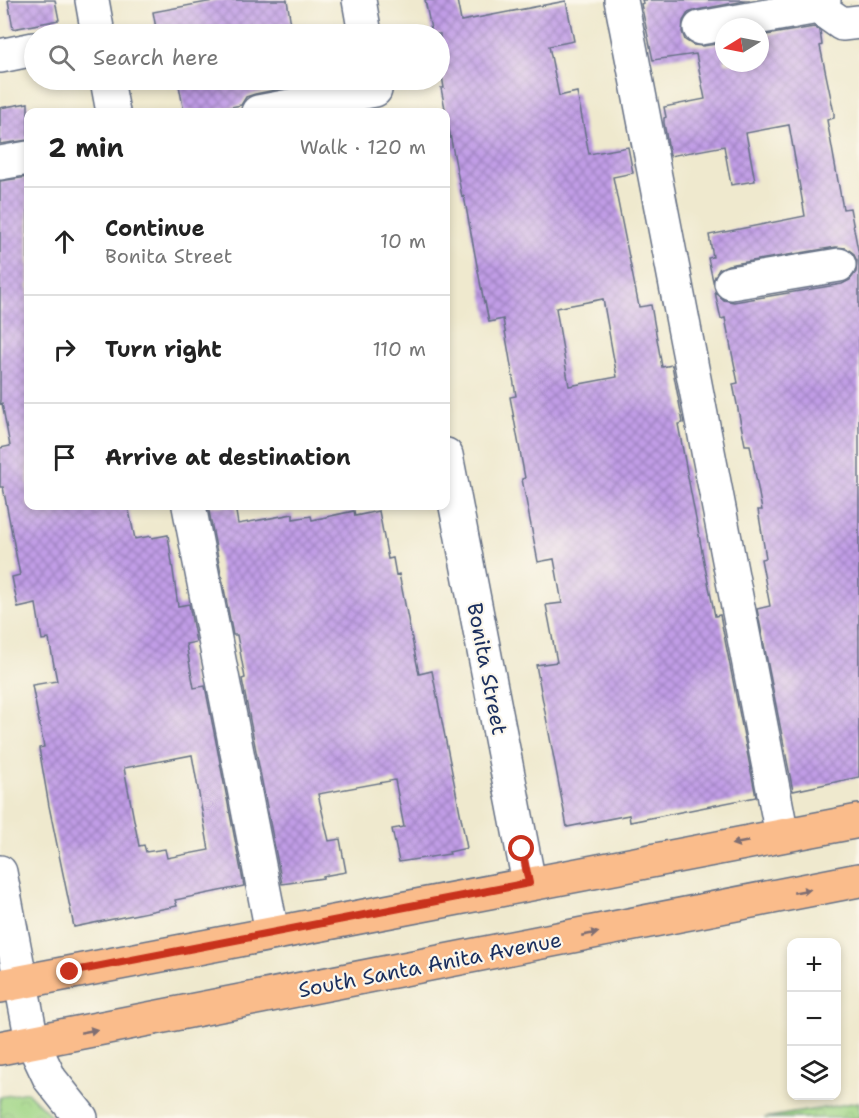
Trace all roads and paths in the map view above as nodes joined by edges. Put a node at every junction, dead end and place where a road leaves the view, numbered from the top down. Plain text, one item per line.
1 (92, 0) edge
2 (359, 0) edge
3 (621, 0) edge
4 (821, 3) edge
5 (859, 22) edge
6 (96, 24) edge
7 (363, 24) edge
8 (700, 28) dead end
9 (24, 51) edge
10 (0, 56) edge
11 (109, 90) edge
12 (376, 94) edge
13 (112, 108) edge
14 (284, 108) edge
15 (24, 159) edge
16 (0, 163) edge
17 (839, 265) dead end
18 (731, 283) dead end
19 (450, 476) edge
20 (190, 510) edge
21 (859, 821) edge
22 (782, 835) junction
23 (0, 872) edge
24 (859, 880) edge
25 (529, 883) junction
26 (272, 932) junction
27 (10, 983) edge
28 (32, 1041) junction
29 (0, 1048) edge
30 (81, 1118) edge

1 - 6 street
2 - 7 street
3 - 22 street
4 - 5 street
4 - 8 street
9 - 10 street
11 - 13 street
12 - 14 street
15 - 16 street
17 - 18 street
19 - 25 street, Bonita Street
20 - 26 street
21 - 22 main road
22 -> 25 main road
23 - 27 street
28 -> 24 main road, South Santa Anita Avenue
25 - 26 main road
26 - 27 main road
27 - 28 street
28 - 29 main road, South Santa Anita Avenue
28 - 30 street

